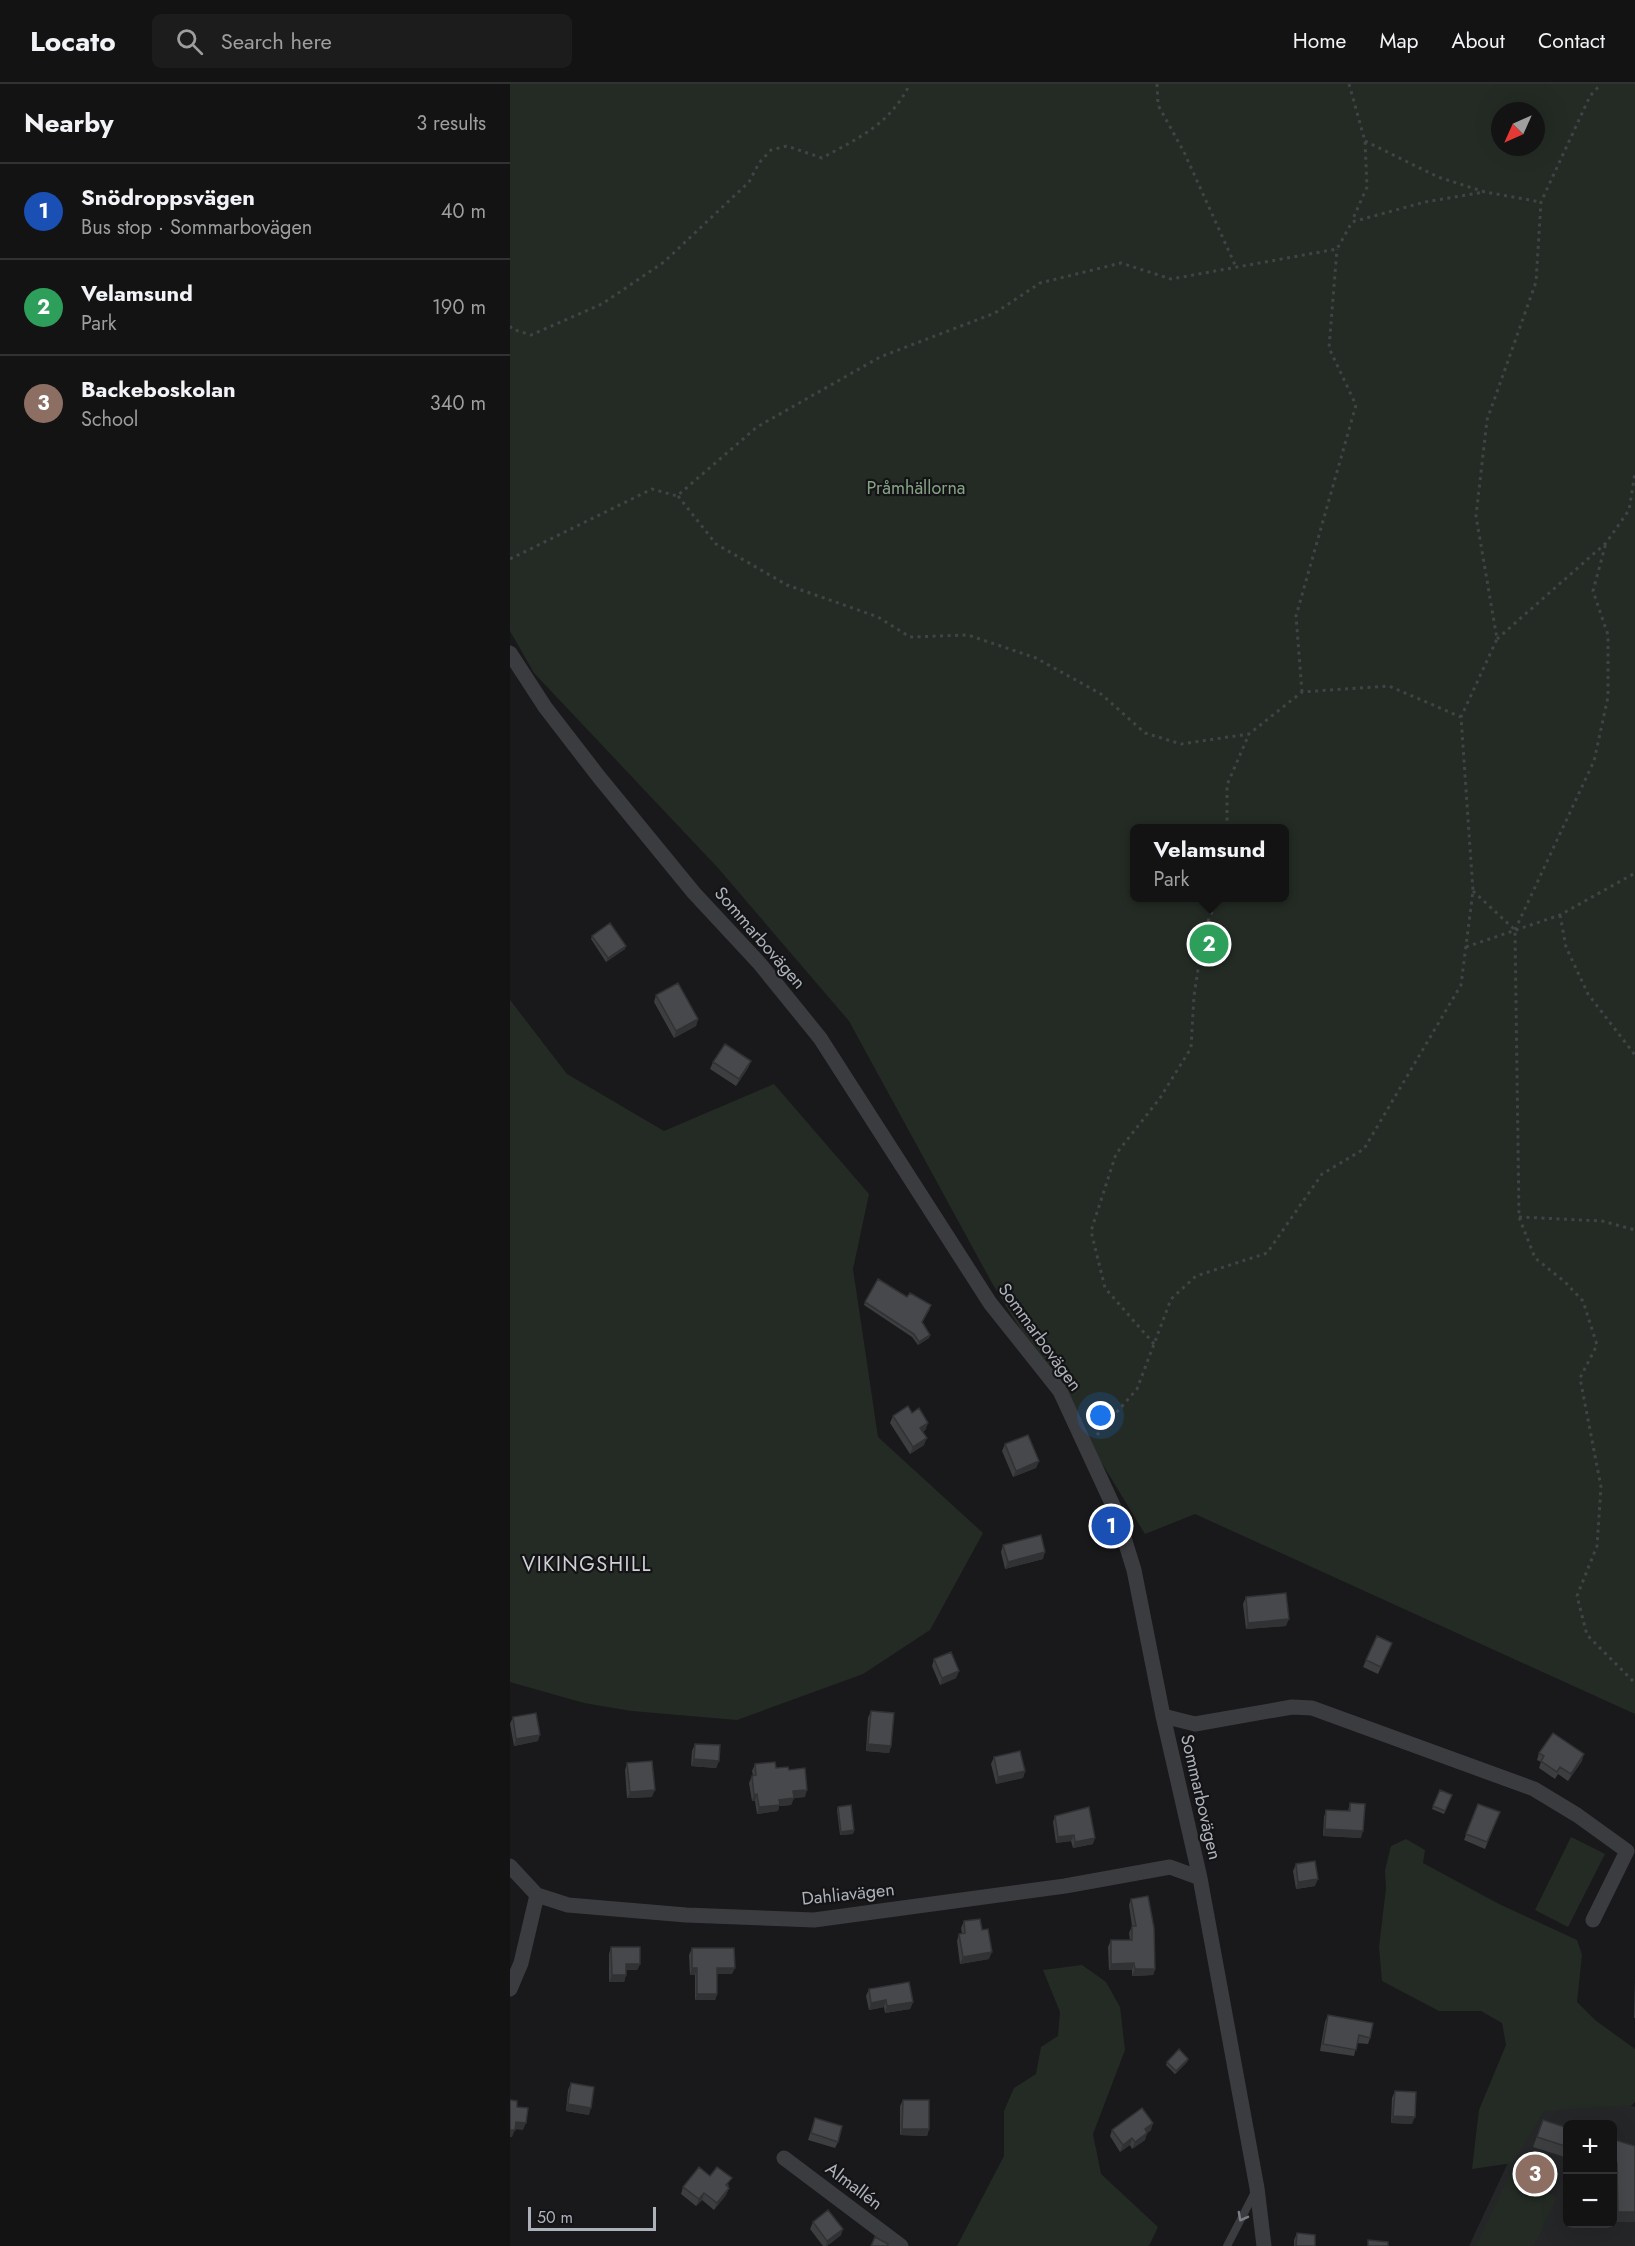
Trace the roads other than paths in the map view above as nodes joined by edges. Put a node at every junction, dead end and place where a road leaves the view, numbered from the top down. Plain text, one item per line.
1 (510, 653) edge
2 (1163, 1716) junction
3 (1631, 1846) edge
4 (510, 1866) edge
5 (1200, 1878) junction
6 (537, 1895) junction
7 (1593, 1920) dead end
8 (510, 1989) edge
9 (784, 2158) dead end
10 (1257, 2188) junction
11 (901, 2246) edge
12 (1227, 2246) edge
13 (1264, 2246) edge

1 - 2 street, Sommarbovägen
2 - 3 street
2 - 5 street, Sommarbovägen
3 - 7 street
4 - 6 street, Dahliavägen
5 - 6 street, Dahliavägen
5 - 10 street, Sommarbovägen
6 - 8 street
9 - 11 street, Almallén
10 -> 12 lane
10 - 13 street, Sommarbovägen

